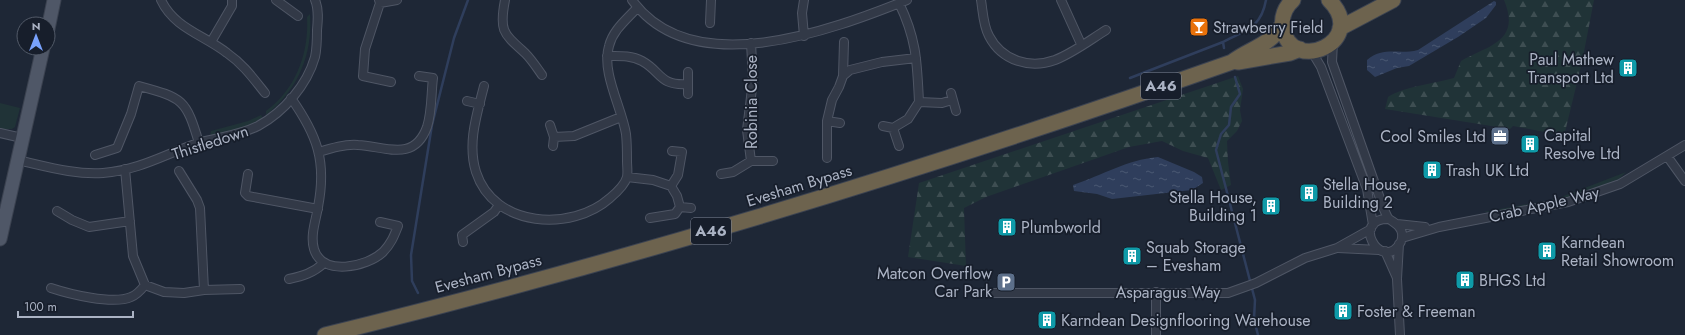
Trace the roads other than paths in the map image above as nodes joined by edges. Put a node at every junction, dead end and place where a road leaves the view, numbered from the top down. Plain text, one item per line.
1 (54, 0) edge
2 (161, 0) edge
3 (232, 0) edge
4 (276, 0) edge
5 (315, 0) edge
6 (397, 0) edge
7 (505, 0) edge
8 (632, 0) edge
9 (711, 0) edge
10 (804, 0) edge
11 (981, 0) edge
12 (1061, 0) edge
13 (1293, 0) edge
14 (1329, 0) edge
15 (1393, 0) edge
16 (379, 1) edge
17 (904, 2) edge
18 (637, 8) junction
19 (51, 16) edge
20 (298, 16) dead end
21 (710, 23) dead end
22 (1282, 25) junction
23 (1106, 30) dead end
24 (1337, 35) junction
25 (804, 36) junction
26 (212, 42) junction
27 (844, 42) dead end
28 (751, 43) junction
29 (1081, 44) junction
30 (1306, 50) junction
31 (41, 56) edge
32 (607, 56) junction
33 (916, 58) junction
34 (1232, 62) junction
35 (688, 72) dead end
36 (542, 75) dead end
37 (419, 76) dead end
38 (842, 76) junction
39 (391, 82) dead end
40 (688, 84) junction
41 (484, 86) dead end
42 (265, 93) dead end
43 (688, 94) dead end
44 (291, 98) junction
45 (467, 101) dead end
46 (919, 102) junction
47 (480, 104) junction
48 (956, 111) dead end
49 (621, 117) junction
50 (827, 122) junction
51 (840, 123) dead end
52 (550, 125) dead end
53 (884, 126) dead end
54 (894, 128) junction
55 (0, 133) edge
56 (554, 137) junction
57 (22, 138) junction
58 (199, 143) junction
59 (1685, 145) edge
60 (553, 146) dead end
61 (899, 146) dead end
62 (672, 151) dead end
63 (319, 152) junction
64 (95, 155) dead end
65 (1668, 156) junction
66 (827, 158) dead end
67 (17, 160) junction
68 (751, 161) junction
69 (773, 161) dead end
70 (125, 169) junction
71 (179, 171) dead end
72 (248, 174) dead end
73 (721, 174) dead end
74 (627, 177) junction
75 (1685, 181) edge
76 (670, 186) junction
77 (500, 205) junction
78 (680, 207) junction
79 (318, 208) junction
80 (691, 208) dead end
81 (57, 211) dead end
82 (650, 218) dead end
83 (1389, 219) junction
84 (130, 221) junction
85 (380, 222) dead end
86 (1397, 224) junction
87 (1372, 227) junction
88 (1439, 227) junction
89 (0, 239) edge
90 (1401, 241) junction
91 (463, 242) dead end
92 (1337, 248) junction
93 (1382, 251) junction
94 (324, 263) junction
95 (1397, 279) junction
96 (289, 280) dead end
97 (145, 285) junction
98 (51, 288) dead end
99 (240, 289) dead end
100 (204, 290) junction
101 (1156, 292) junction
102 (990, 293) dead end
103 (325, 335) edge
104 (1156, 335) edge
105 (1400, 335) edge

1 - 19 main road
2 - 26 street
3 - 26 street
4 - 20 street
5 - 44 street, Thistledown
6 - 16 street
7 - 36 street
8 - 18 street
9 - 21 street
10 - 25 street
11 - 29 street
12 - 29 street
13 - 22 highway
14 - 24 highway
15 - 24 highway
16 - 39 street
17 - 25 street
17 - 33 street
18 - 28 street
18 - 32 street
22 - 30 highway
22 - 34 highway, Evesham Bypass / A46
23 - 29 street
24 - 30 highway, Evesham Bypass
24 - 83 street
25 - 28 street
26 - 42 street
27 - 38 street
28 - 68 street, Robinia Close
30 - 34 highway, Evesham Bypass / A46
30 - 87 street
31 - 57 main road
32 - 40 street
32 - 49 street
33 - 38 street
33 - 46 street
34 - 103 highway, Evesham Bypass / A46
35 - 40 street
37 - 63 street
38 - 50 street
40 - 43 street
41 - 47 street
44 - 58 street, Thistledown
44 - 63 street
45 - 47 street
46 - 48 street
46 - 54 street
47 - 77 street
49 - 56 street
49 - 74 street
50 - 51 street
50 - 66 street
52 - 56 street
53 - 54 street
54 - 61 street
55 - 57 street
56 - 60 street
57 - 67 main road
58 - 64 street
58 - 70 street, Thistledown
59 - 65 street, Crab Apple Way
62 - 76 street
63 - 79 street
65 - 75 street
65 - 88 street, Crab Apple Way
67 - 70 street, Thistledown
67 - 89 main road
68 - 69 street, Robinia Close
68 - 73 street, Robinia Close
70 - 84 street
71 - 100 street
72 - 79 street
74 - 76 street
74 - 77 street
76 - 78 street
77 - 91 street
78 - 80 street
78 - 82 street
79 - 94 street
81 - 84 street
83 - 86 street
83 - 87 street
84 - 97 street
85 - 94 street
86 - 88 street, Crab Apple Way
86 - 90 street
87 - 92 street, Asparagus Way
87 - 93 street
88 - 90 street, Crab Apple Way
90 - 93 street
90 - 95 street
92 - 93 street, Asparagus Way
92 - 101 street, Asparagus Way
93 - 95 street
94 - 96 street
95 - 105 street
97 - 98 street
97 - 100 street
99 - 100 street
101 - 102 street, Asparagus Way
101 - 104 street

